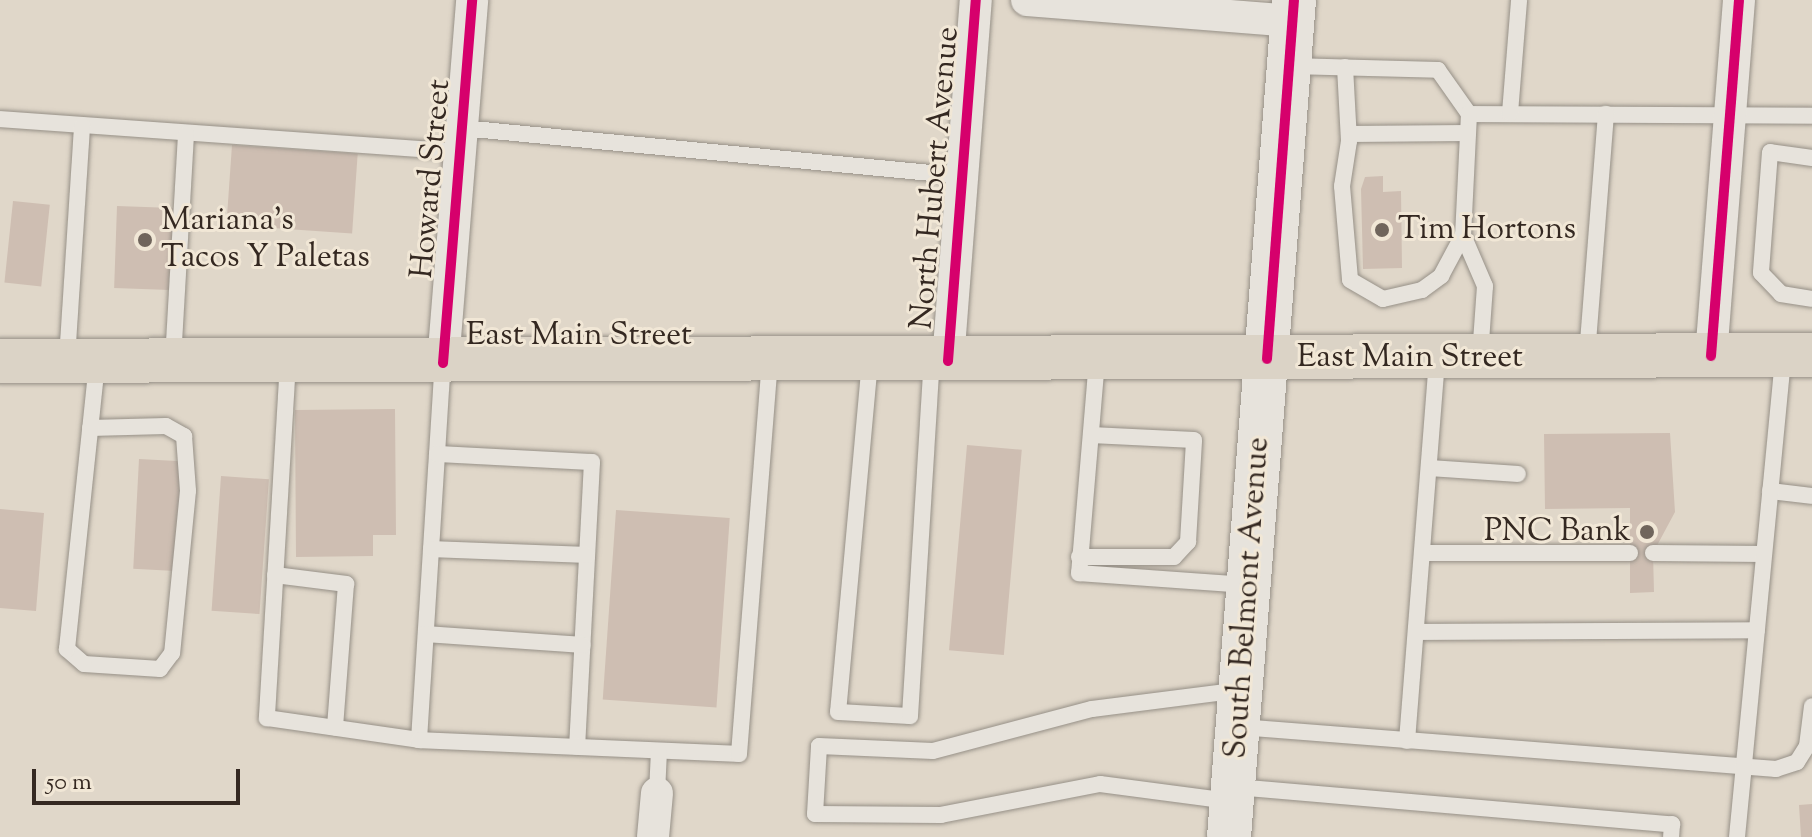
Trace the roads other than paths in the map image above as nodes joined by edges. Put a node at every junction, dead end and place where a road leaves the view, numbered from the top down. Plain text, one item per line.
1 (472, 0) edge
2 (976, 0) edge
3 (1027, 0) edge
4 (1519, 0) edge
5 (1739, 0) edge
6 (1293, 11) edge
7 (1289, 66) junction
8 (1345, 67) junction
9 (1510, 113) junction
10 (1469, 114) junction
11 (1606, 114) junction
12 (1729, 115) junction
13 (1812, 116) edge
14 (0, 119) edge
15 (82, 125) junction
16 (1468, 133) junction
17 (186, 134) junction
18 (1349, 134) junction
19 (461, 140) junction
20 (1812, 158) edge
21 (962, 176) junction
22 (1463, 235) junction
23 (1812, 299) edge
24 (1711, 356) junction
25 (1798, 356) edge
26 (1480, 357) junction
27 (1586, 357) junction
28 (1437, 358) junction
29 (1267, 359) junction
30 (1097, 360) junction
31 (0, 361) edge
32 (770, 361) junction
33 (870, 361) junction
34 (940, 361) junction
35 (82, 362) junction
36 (172, 362) junction
37 (288, 362) junction
38 (443, 363) junction
39 (90, 428) junction
40 (1091, 435) junction
41 (437, 454) junction
42 (1430, 468) junction
43 (1518, 474) dead end
44 (1770, 491) junction
45 (1812, 496) edge
46 (431, 549) junction
47 (1423, 553) junction
48 (1630, 553) dead end
49 (1653, 553) dead end
50 (1764, 554) junction
51 (587, 555) junction
52 (1079, 557) junction
53 (275, 575) junction
54 (1249, 585) junction
55 (1757, 630) junction
56 (1416, 632) junction
57 (426, 634) junction
58 (583, 645) junction
59 (1812, 706) edge
60 (1240, 709) junction
61 (335, 728) junction
62 (419, 740) junction
63 (1407, 741) junction
64 (577, 747) junction
65 (659, 751) junction
66 (1743, 768) junction
67 (657, 793) joint
68 (1231, 808) edge
69 (653, 837) edge
70 (1671, 837) edge
71 (1737, 837) edge

1 - 19 street, Howard Street
2 - 21 street, North Hubert Avenue
3 - 6 street
4 - 9 lane
5 - 12 street
6 - 7 main road, South Belmont Avenue
7 - 8 lane
7 - 29 main road, South Belmont Avenue
8 - 10 lane
8 - 18 lane
9 - 10 lane
9 - 11 lane
10 - 16 lane
11 - 12 lane
11 - 27 lane
12 - 13 lane
12 - 24 street
14 - 15 lane
15 - 17 lane
15 - 35 lane
16 - 18 lane
16 - 22 lane
17 - 19 lane
17 - 36 lane
18 - 22 lane
19 - 21 lane
19 - 38 street, Howard Street
20 - 23 lane
21 - 34 street, North Hubert Avenue
22 - 26 lane
24 - 25 main road, East Main Street
24 - 27 main road, East Main Street
25 - 44 lane
26 - 27 main road, East Main Street
26 - 28 main road, East Main Street
28 - 29 main road, East Main Street
28 - 42 lane
29 - 30 main road, East Main Street
29 - 54 main road, South Belmont Avenue
30 - 34 main road, East Main Street
30 - 40 lane
31 - 35 main road, East Main Street
32 - 33 main road, East Main Street
32 - 38 main road, East Main Street
32 - 65 lane
33 - 34 main road, East Main Street
33 - 34 lane
35 - 36 main road, East Main Street
35 - 39 lane
36 - 37 main road, East Main Street
37 - 38 main road, East Main Street
37 - 53 lane
38 - 41 lane
39 - 39 lane
40 - 52 lane
40 - 52 lane
41 - 46 lane
41 - 51 lane
42 - 43 lane
42 - 47 lane
44 - 45 lane
44 - 50 lane
46 - 51 lane
46 - 57 lane
47 - 48 lane
47 - 56 lane
49 - 50 lane
50 - 55 lane
51 - 58 lane
52 - 54 lane
53 - 61 lane
53 - 61 lane
54 - 60 main road, South Belmont Avenue
55 - 56 lane
55 - 66 lane
56 - 63 lane
57 - 58 lane
57 - 62 lane
58 - 64 lane
59 - 66 lane
60 - 63 lane
60 - 68 main road, South Belmont Avenue
60 - 68 lane
61 - 62 lane
62 - 64 lane
63 - 66 lane
64 - 65 lane
65 - 67 lane
66 - 71 lane
67 - 69 street
68 - 70 lane

